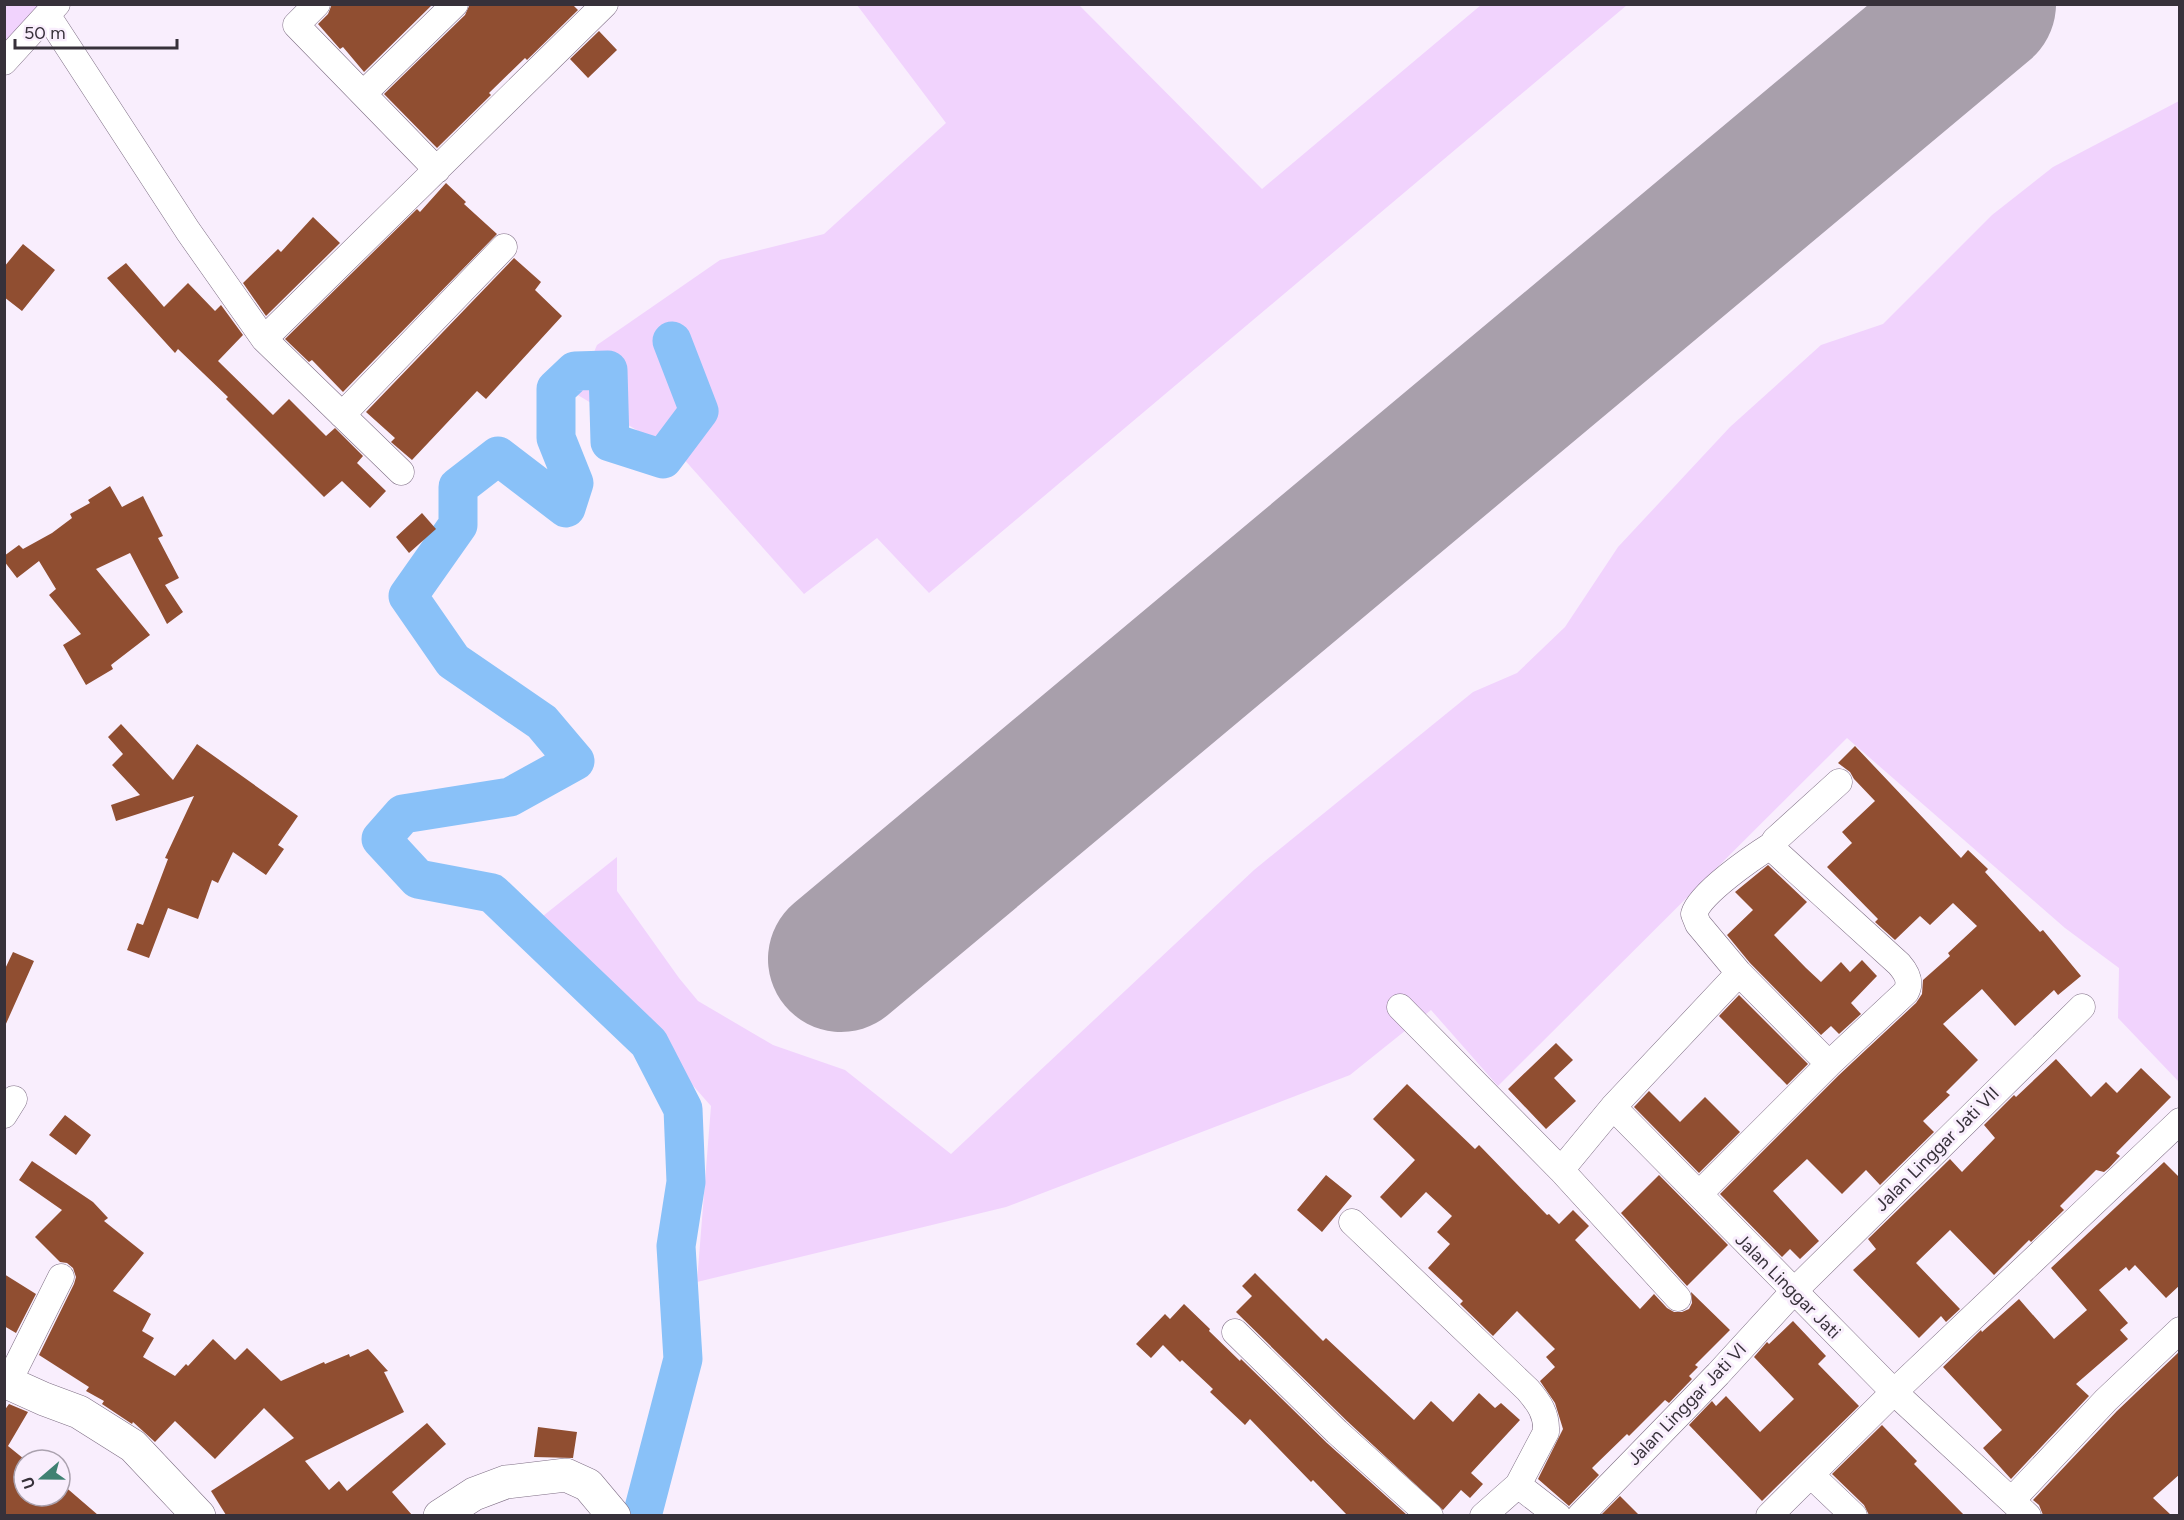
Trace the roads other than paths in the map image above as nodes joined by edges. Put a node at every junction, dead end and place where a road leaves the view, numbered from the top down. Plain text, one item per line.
1 (317, 4) edge
2 (455, 4) edge
3 (605, 4) edge
4 (52, 10) edge
5 (4, 62) edge
6 (363, 94) junction
7 (437, 170) junction
8 (504, 247) dead end
9 (264, 339) junction
10 (342, 415) junction
11 (401, 472) dead end
12 (1839, 782) dead end
13 (1772, 844) junction
14 (1739, 973) junction
15 (1400, 1007) dead end
16 (2082, 1007) dead end
17 (1829, 1064) junction
18 (1613, 1107) junction
19 (2180, 1121) edge
20 (1561, 1170) junction
21 (1699, 1194) junction
22 (1352, 1222) dead end
23 (61, 1277) dead end
24 (1793, 1292) junction
25 (1678, 1298) dead end
26 (2180, 1330) edge
27 (1235, 1332) dead end
28 (6, 1382) edge
29 (1894, 1392) junction
30 (1811, 1475) junction
31 (1518, 1485) junction
32 (2020, 1508) edge
33 (199, 1515) edge
34 (440, 1515) edge
35 (614, 1515) edge
36 (1430, 1515) edge
37 (1483, 1515) edge
38 (1557, 1515) edge
39 (1580, 1515) edge
40 (1769, 1515) edge
41 (1854, 1515) edge

1 - 6 street
2 - 6 street
3 - 7 street
4 - 5 street
4 - 9 street
6 - 7 street
7 - 9 street
8 - 10 street
9 - 10 street
10 - 11 street
12 - 13 street
13 - 14 street
13 - 17 street
14 - 17 street
14 - 18 street
15 - 20 street
16 - 24 street, Jalan Linggar Jati VII
17 - 21 street
18 - 20 street
18 - 21 street, Jalan Linggar Jati
19 - 29 street
20 - 25 street
21 - 24 street, Jalan Linggar Jati
22 - 31 street
23 - 28 street
24 - 29 street, Jalan Linggar Jati
24 - 39 street, Jalan Linggar Jati VI
26 - 32 street
27 - 36 street
28 - 33 street
29 - 30 street
29 - 32 street, Jalan Linggar Jati
30 - 40 street
30 - 41 street
31 - 37 street
31 - 38 street
34 - 35 street

